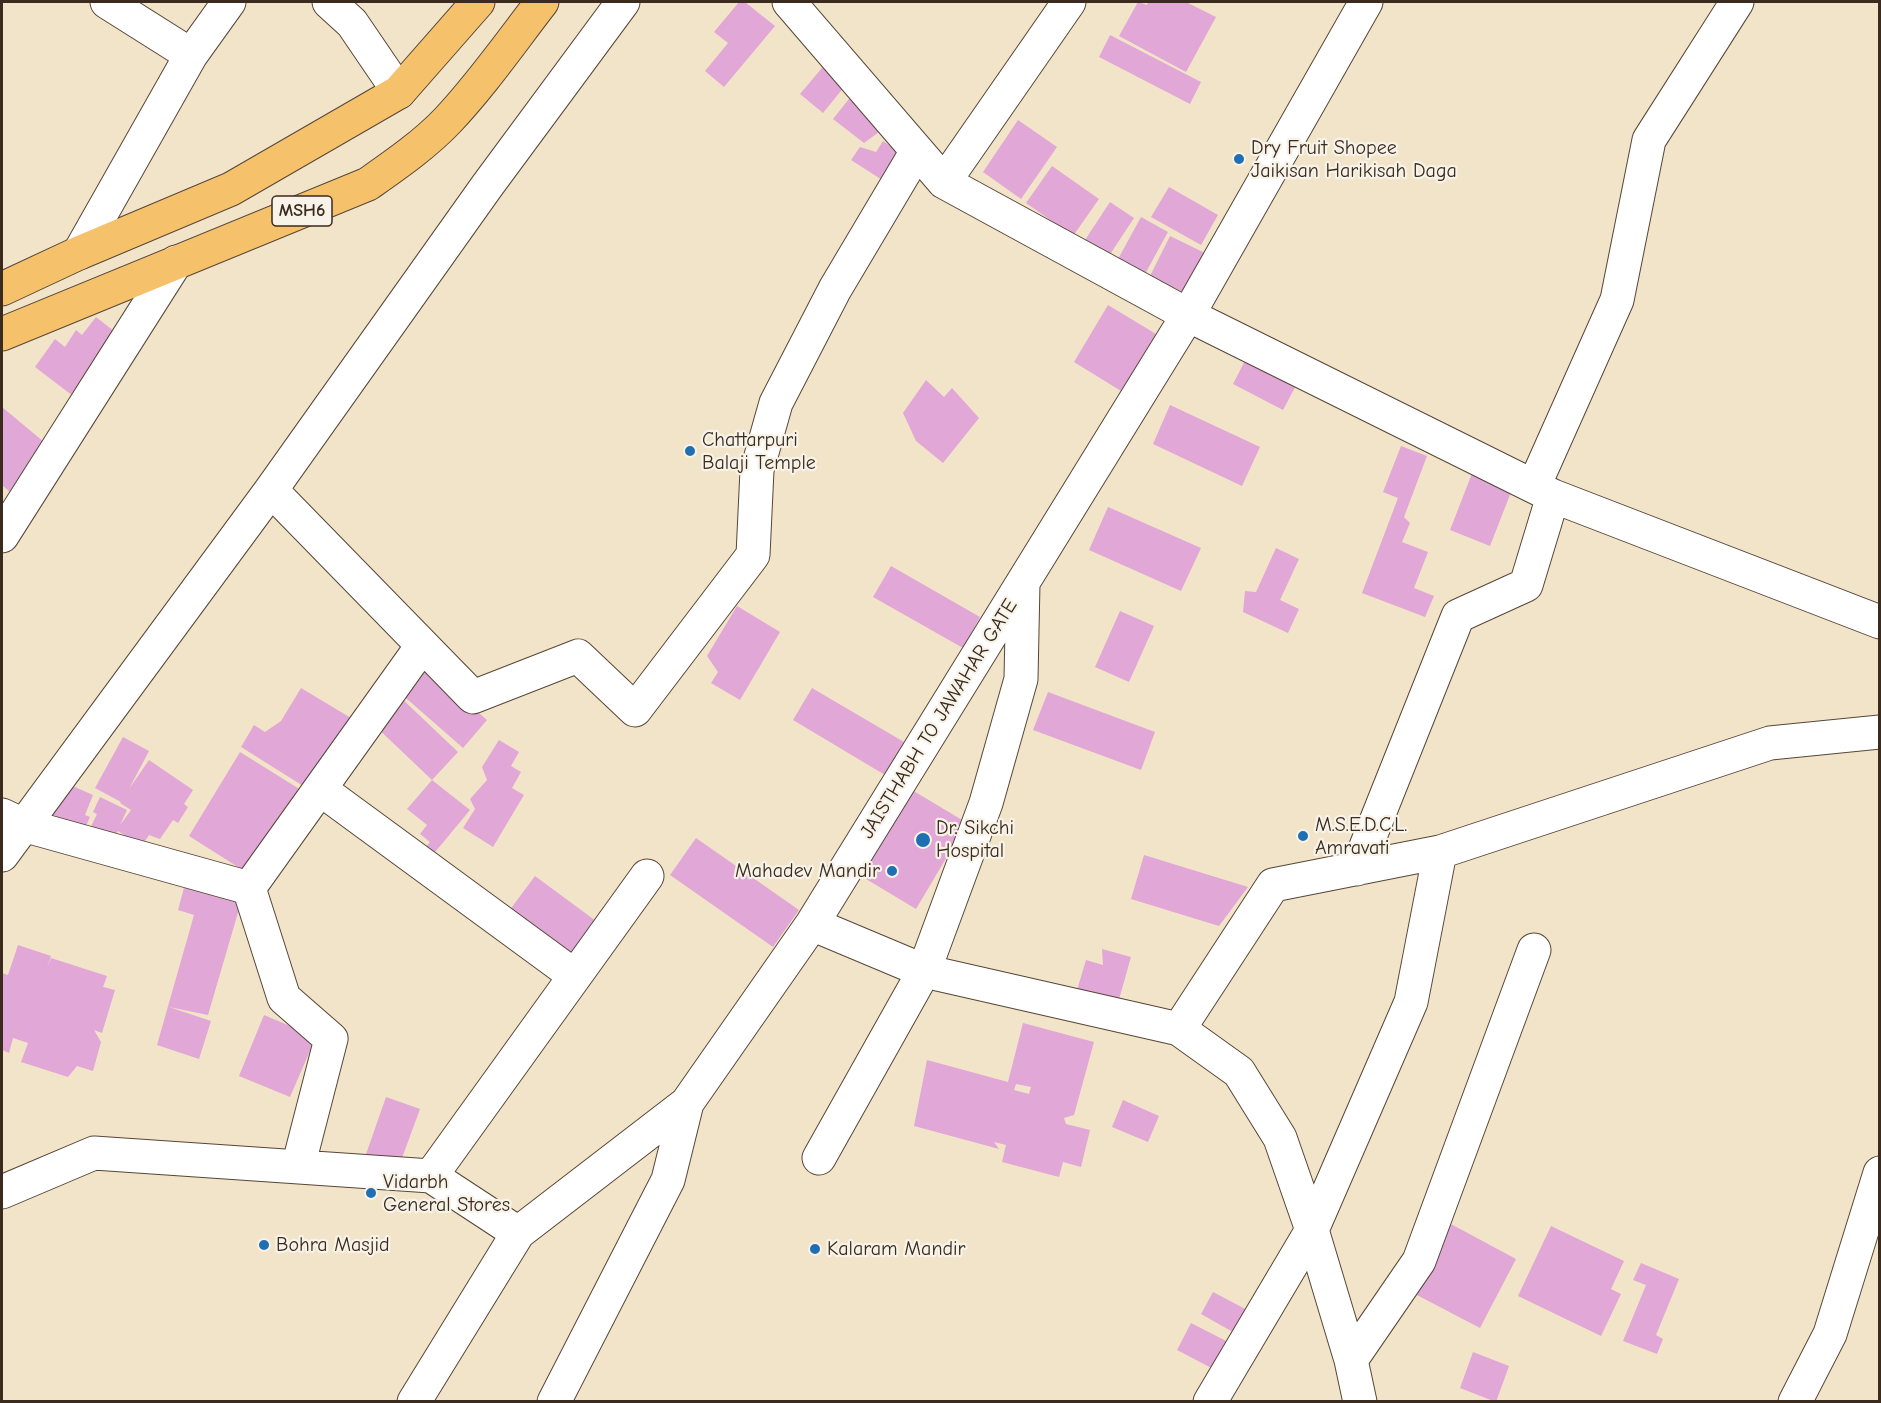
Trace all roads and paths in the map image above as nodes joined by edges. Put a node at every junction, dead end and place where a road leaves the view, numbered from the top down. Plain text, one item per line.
1 (107, 2) edge
2 (229, 2) edge
3 (329, 2) edge
4 (478, 2) edge
5 (542, 2) edge
6 (623, 2) edge
7 (789, 2) edge
8 (1069, 2) edge
9 (1366, 2) edge
10 (1737, 2) edge
11 (191, 55) junction
12 (399, 92) junction
13 (917, 151) junction
14 (944, 182) junction
15 (79, 253) junction
16 (176, 262) junction
17 (2, 289) edge
18 (1188, 315) junction
19 (2, 334) edge
20 (270, 490) junction
21 (1543, 491) junction
22 (2, 536) edge
23 (1023, 583) junction
24 (1880, 622) edge
25 (422, 646) junction
26 (1880, 732) edge
27 (320, 789) junction
28 (12, 820) edge
29 (1440, 852) junction
30 (2, 855) edge
31 (1357, 868) junction
32 (647, 876) dead end
33 (249, 888) junction
34 (812, 924) junction
35 (1533, 950) dead end
36 (924, 971) junction
37 (575, 976) junction
38 (1179, 1029) junction
39 (687, 1103) junction
40 (819, 1158) dead end
41 (298, 1167) junction
42 (1880, 1173) edge
43 (432, 1176) junction
44 (2, 1192) edge
45 (1312, 1230) junction
46 (518, 1233) junction
47 (1351, 1360) junction
48 (414, 1401) edge
49 (554, 1401) edge
50 (1210, 1401) edge
51 (1360, 1401) edge
52 (1795, 1401) edge

1 - 11 street
2 - 11 street
3 - 12 street
4 - 12 main road, MSH6
5 - 16 main road, MSH6
6 - 20 street
7 - 13 street
8 - 14 street
9 - 18 street, JAISTHABH TO JAWAHAR GATE
10 - 21 street
11 - 15 street
12 - 15 main road, MSH6
13 - 14 street
13 - 25 street
14 - 18 street
15 - 17 main road, MSH6
16 - 19 main road, MSH6
16 - 22 street
18 - 21 street
18 - 23 street, JAISTHABH TO JAWAHAR GATE
20 - 25 street
20 - 28 street
21 - 24 street
21 - 31 street
23 - 34 street, JAISTHABH TO JAWAHAR GATE
23 - 36 street
25 - 27 street
26 - 29 street
27 - 33 street
27 - 37 street
28 - 30 street
28 - 33 street
29 - 31 street
29 - 45 street
31 - 38 street
32 - 37 street
33 - 41 street
34 - 36 street
34 - 39 street, JAISTHABH TO JAWAHAR GATE
35 - 47 street
36 - 38 street
36 - 40 street
37 - 43 street
38 - 45 street
39 - 46 street, JAISTHABH TO JAWAHAR GATE
39 - 49 street
41 - 43 street
41 - 44 street
42 - 52 street
43 - 46 street
45 - 47 street
45 - 50 street
46 - 48 street, JAISTHABH TO JAWAHAR GATE
47 - 51 street

